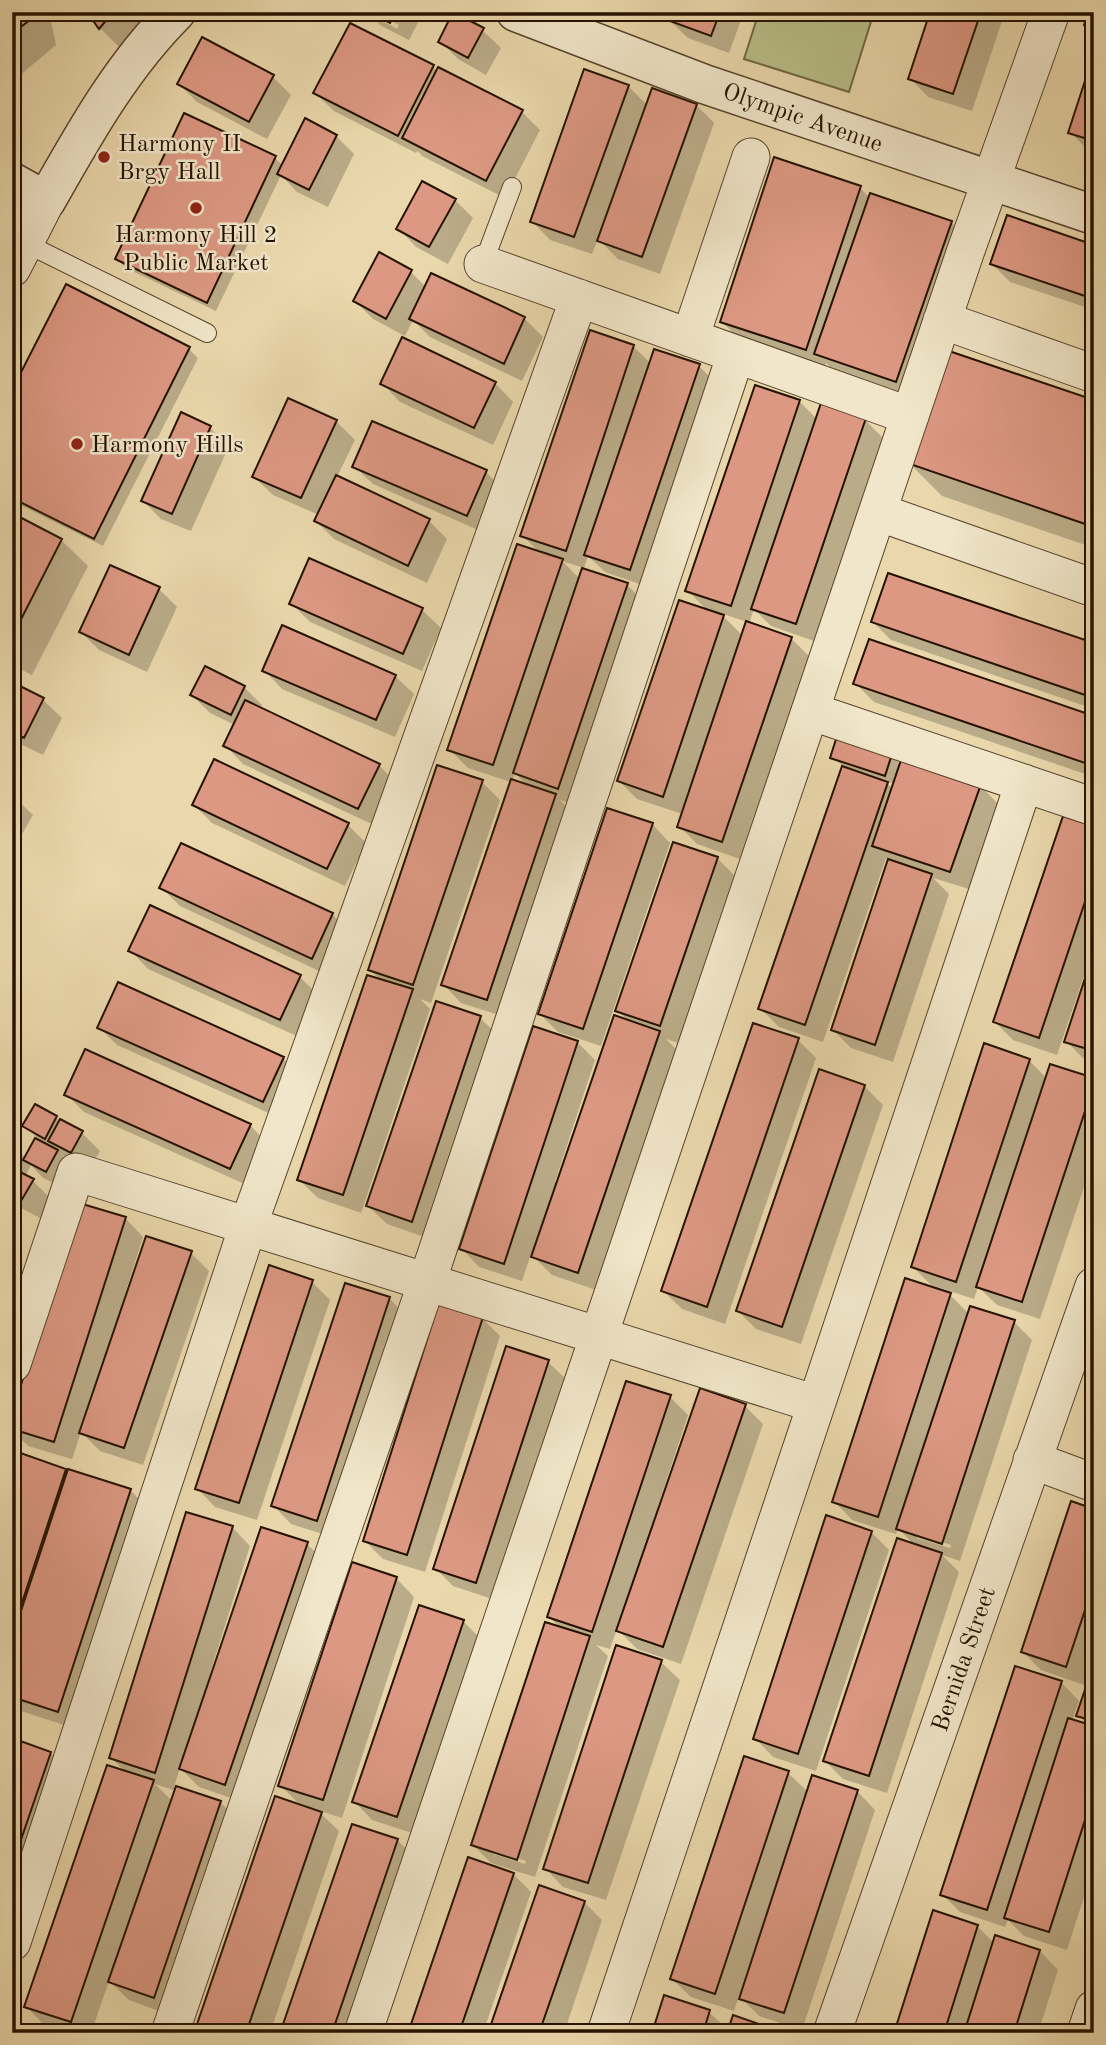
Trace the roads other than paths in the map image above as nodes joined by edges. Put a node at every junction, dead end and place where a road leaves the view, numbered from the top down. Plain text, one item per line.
1 (176, 12) edge
2 (516, 12) edge
3 (1051, 12) edge
4 (571, 22) edge
5 (751, 157) dead end
6 (990, 180) junction
7 (12, 182) edge
8 (512, 187) dead end
9 (46, 201) junction
10 (1094, 215) edge
11 (19, 256) edge
12 (483, 264) joint
13 (579, 298) junction
14 (942, 320) junction
15 (206, 333) dead end
16 (690, 338) junction
17 (736, 354) junction
18 (1094, 374) edge
19 (910, 416) junction
20 (878, 512) junction
21 (1094, 588) edge
22 (810, 711) junction
23 (1024, 783) junction
24 (1094, 807) edge
25 (248, 1226) junction
26 (427, 1282) junction
27 (1094, 1286) edge
28 (598, 1336) junction
29 (12, 1364) edge
30 (816, 1404) junction
31 (1032, 1461) junction
32 (1094, 1483) edge
33 (12, 1942) edge
34 (1094, 2008) edge
35 (170, 2033) edge
36 (363, 2033) edge
37 (606, 2033) edge
38 (832, 2033) edge
39 (1086, 2033) edge

1 - 9 street
2 - 4 street, Olympic Avenue
3 - 6 street
4 - 6 street, Olympic Avenue
5 - 16 street
6 - 10 street, Olympic Avenue
6 - 14 street
7 - 9 street
8 - 12 lane
9 - 11 street
11 - 15 lane
12 - 13 street
13 - 16 street
13 - 25 street
14 - 18 street
14 - 19 street
16 - 17 street
17 - 19 street
17 - 26 street
19 - 20 street
20 - 21 street
20 - 22 street
22 - 23 street
22 - 28 street
23 - 24 street
23 - 30 street
25 - 26 street
25 - 29 street
25 - 33 street
26 - 28 street
26 - 35 street
27 - 31 street, Bernida Street
28 - 30 street
28 - 36 street
30 - 37 street
31 - 32 street
31 - 38 street, Bernida Street
34 - 39 street

